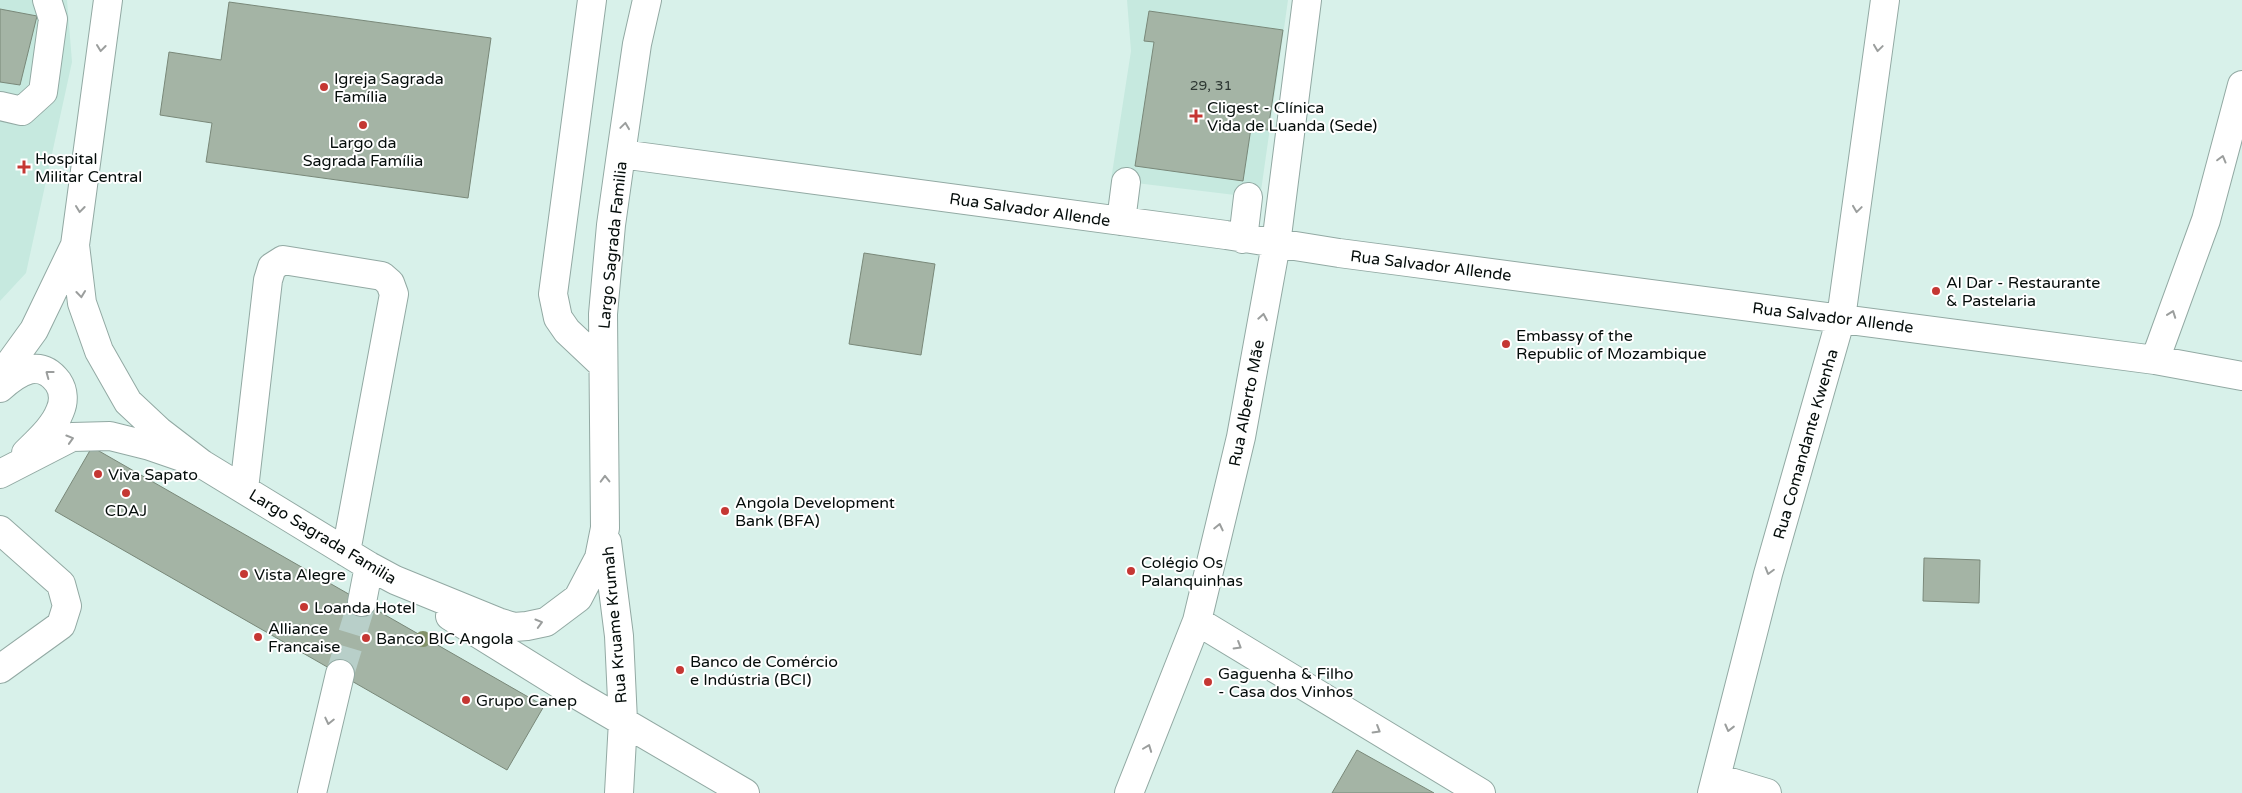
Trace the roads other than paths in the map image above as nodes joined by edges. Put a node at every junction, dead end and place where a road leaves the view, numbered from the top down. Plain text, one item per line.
1 (47, 0) edge
2 (108, 0) edge
3 (592, 0) edge
4 (647, 0) edge
5 (1307, 0) edge
6 (1885, 0) edge
7 (2242, 85) edge
8 (0, 106) edge
9 (621, 154) junction
10 (1126, 182) dead end
11 (1248, 197) dead end
12 (1121, 221) junction
13 (1243, 239) junction
14 (1276, 244) junction
15 (75, 245) junction
16 (1841, 318) junction
17 (2155, 360) junction
18 (602, 364) junction
19 (0, 376) edge
20 (2242, 376) edge
21 (0, 388) edge
22 (202, 464) junction
23 (5, 470) edge
24 (244, 489) junction
25 (605, 528) junction
26 (0, 530) edge
27 (358, 559) junction
28 (395, 580) junction
29 (362, 602) tunnel mouth
30 (1197, 621) junction
31 (0, 669) edge
32 (340, 674) tunnel mouth
33 (623, 721) junction
34 (1714, 785) edge
35 (312, 793) edge
36 (619, 793) edge
37 (745, 793) edge
38 (1129, 793) edge
39 (1481, 793) edge
40 (1768, 793) edge

1 - 8 street
2 -> 15 street, Largo Sagrada Familia
3 - 18 street
9 -> 4 street, Largo Sagrada Familia
5 - 14 street, Rua Alberto Mãe
6 -> 16 street, Rua Comandante Kwenha
17 -> 7 street
9 - 12 street, Rua Salvador Allende
9 - 18 street, Largo Sagrada Familia
10 - 12 street
11 - 13 street
12 - 13 street, Rua Salvador Allende
13 - 14 street, Rua Salvador Allende
14 - 16 street, Rua Salvador Allende
30 -> 14 street, Rua Alberto Mãe
15 - 19 street
15 -> 22 street, Largo Sagrada Familia
16 - 17 street, Rua Salvador Allende
16 -> 34 street, Rua Comandante Kwenha
17 - 20 street, Rua Salvador Allende
25 -> 18 street, Largo Sagrada Familia
23 -> 21 street
23 -> 22 street
22 - 24 street, Largo Sagrada Familia
24 - 27 street, Largo Sagrada Familia
24 - 27 street
28 -> 25 street, Largo Sagrada Familia
25 - 33 street, Rua Kruame Krumah
26 - 31 street
27 - 28 street, Largo Sagrada Familia
27 - 29 street
28 - 33 street
38 -> 30 street, Rua Alberto Mãe
30 -> 39 street
32 -> 35 street
33 - 36 street, Rua Kruame Krumah
33 - 37 street
34 - 40 street

